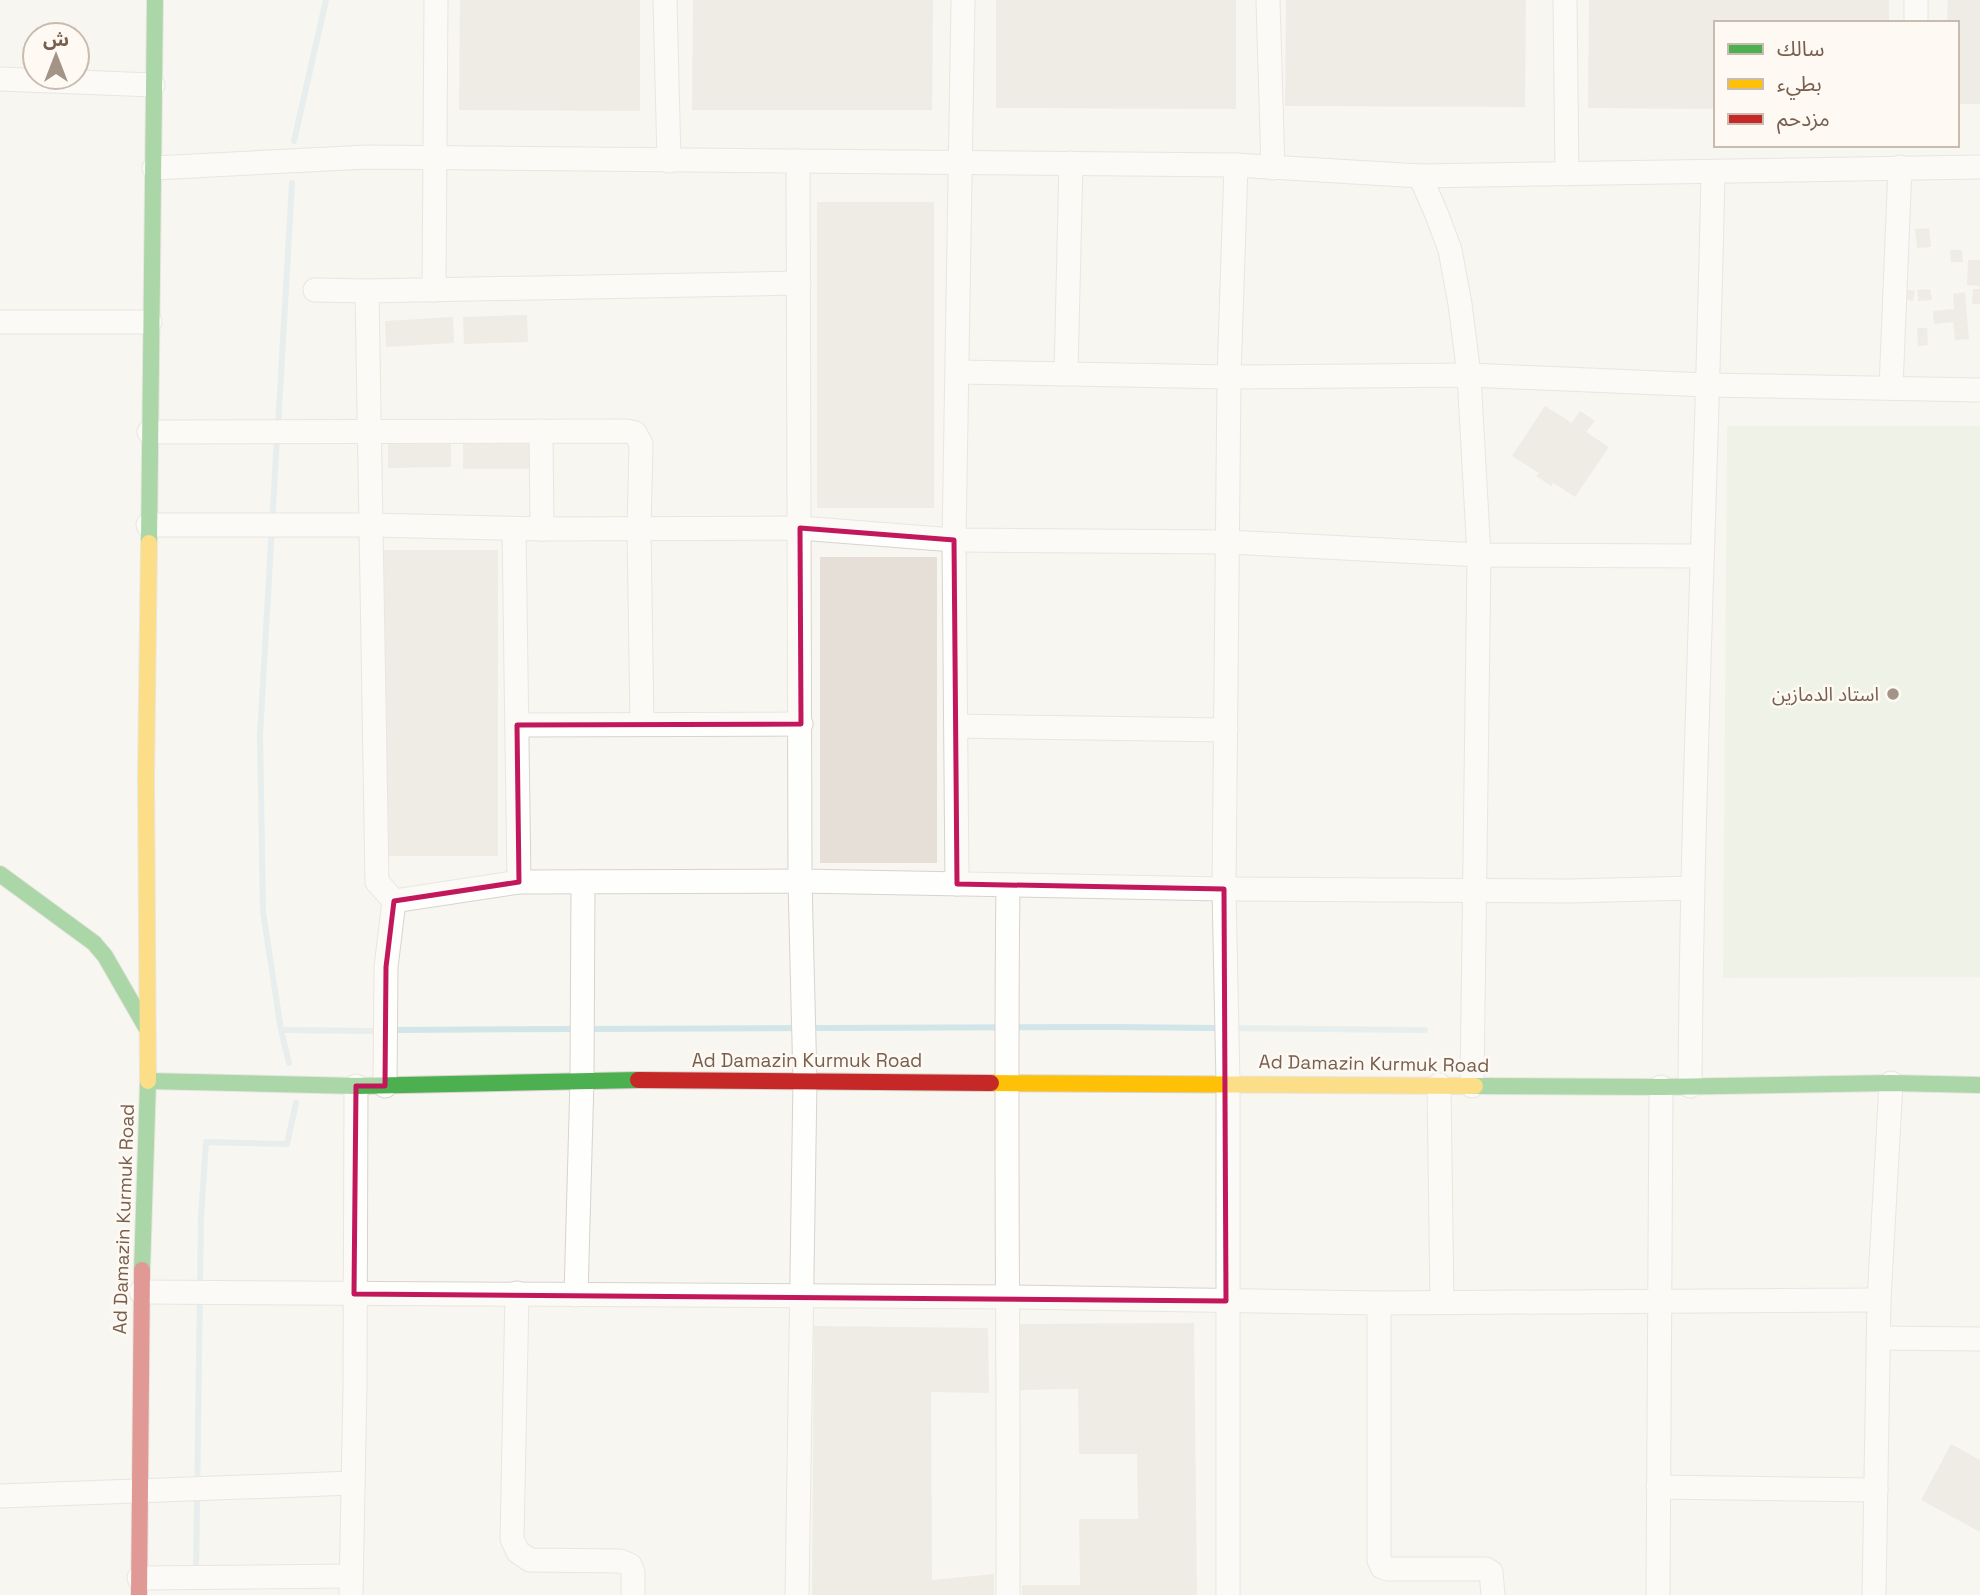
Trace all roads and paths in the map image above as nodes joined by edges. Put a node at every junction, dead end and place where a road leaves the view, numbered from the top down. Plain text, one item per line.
1 (155, 0) edge
2 (436, 0) edge
3 (665, 0) edge
4 (963, 0) edge
5 (1268, 0) edge
6 (1565, 0) edge
7 (1916, 0) edge
8 (1916, 21) edge
9 (0, 79) edge
10 (153, 85) junction
11 (436, 158) junction
12 (1911, 160) edge
13 (669, 161) junction
14 (797, 161) junction
15 (960, 162) junction
16 (1071, 163) junction
17 (1236, 165) junction
18 (1980, 167) edge
19 (154, 168) junction
20 (1273, 168) junction
21 (1713, 172) junction
22 (1567, 174) junction
23 (1420, 176) junction
24 (799, 283) junction
25 (434, 289) junction
26 (315, 290) dead end
27 (367, 291) junction
28 (0, 322) edge
29 (150, 322) junction
30 (957, 372) junction
31 (1066, 374) junction
32 (1469, 375) junction
33 (1229, 377) junction
34 (1707, 385) junction
35 (1891, 388) junction
36 (1980, 390) edge
37 (369, 431) junction
38 (541, 431) junction
39 (149, 432) junction
40 (148, 525) junction
41 (371, 525) junction
42 (800, 528) junction
43 (514, 529) junction
44 (542, 530) junction
45 (639, 530) junction
46 (954, 540) junction
47 (1229, 542) junction
48 (1479, 555) junction
49 (1701, 556) junction
50 (517, 724) junction
51 (642, 724) junction
52 (801, 724) junction
53 (957, 726) junction
54 (1226, 730) junction
55 (0, 874) edge
56 (800, 881) junction
57 (519, 882) junction
58 (583, 882) junction
59 (957, 884) junction
60 (1008, 885) junction
61 (1692, 888) junction
62 (1224, 889) junction
63 (1474, 889) junction
64 (394, 901) junction
65 (148, 1031) junction
66 (582, 1080) junction
67 (148, 1081) junction
68 (805, 1081) junction
69 (1005, 1081) junction
70 (1228, 1082) junction
71 (1891, 1083) junction
72 (1439, 1085) junction
73 (1980, 1085) edge
74 (356, 1086) junction
75 (385, 1086) junction
76 (1472, 1086) junction
77 (1690, 1086) junction
78 (1661, 1087) junction
79 (141, 1292) junction
80 (517, 1293) junction
81 (354, 1294) junction
82 (576, 1295) junction
83 (801, 1297) junction
84 (1009, 1297) junction
85 (1879, 1300) junction
86 (1226, 1301) junction
87 (1660, 1301) junction
88 (1442, 1302) junction
89 (1379, 1303) junction
90 (1878, 1338) junction
91 (1980, 1339) edge
92 (353, 1483) junction
93 (1658, 1487) junction
94 (1876, 1490) junction
95 (138, 1493) junction
96 (0, 1496) edge
97 (351, 1586) edge
98 (139, 1587) edge
99 (633, 1595) edge
100 (797, 1595) edge
101 (1008, 1595) edge
102 (1228, 1595) edge
103 (1493, 1595) edge
104 (1658, 1595) edge
105 (1874, 1595) edge

1 - 10 main road
2 - 11 street
3 - 13 street
4 - 15 street
5 - 20 street
6 - 22 street
7 - 8 street
9 - 10 street
10 - 19 main road
11 - 13 street
11 - 19 street
11 - 25 street
12 - 18 street
12 - 21 street
12 - 35 street
13 - 14 street
14 - 15 street
14 - 24 street
15 - 16 street
15 - 30 street
16 - 17 street
16 - 31 street
17 - 20 street
17 - 33 street
19 - 29 main road
20 - 23 street
21 - 22 street
21 - 34 street
22 - 23 street
23 - 32 street
24 - 25 street
24 - 42 street
25 - 27 street
26 - 27 street
27 - 37 street
28 - 29 street
29 - 39 main road
30 - 31 street
30 - 46 street
31 - 33 street
32 - 33 street
32 - 34 street
32 - 48 street
33 - 47 street
34 - 35 street
34 - 49 street
35 - 36 street
37 - 38 street
37 - 39 street
37 - 41 street
38 - 44 street
38 - 45 street
39 - 40 main road
40 - 41 street
40 - 65 main road
41 - 43 street
41 - 64 street
42 - 45 street
42 - 46 street
42 - 52 street
43 - 44 street
43 - 50 street
44 - 45 street
45 - 51 street
46 - 47 street
46 - 53 street
47 - 48 street
47 - 54 street
48 - 49 street
48 - 63 street
49 - 61 street
50 - 51 street
50 - 57 street
51 - 52 street
52 - 56 street
53 - 54 street
53 - 59 street
54 - 62 street
55 - 65 main road
56 - 58 street
56 - 59 street
56 - 68 street
57 - 58 street
57 - 64 street
58 - 66 street
59 - 60 street
60 - 62 street
60 - 69 street
61 - 63 street
61 - 77 street
62 - 63 street
62 - 70 street
63 - 76 street
64 - 75 street
65 - 67 main road
66 - 68 main road, Ad Damazin Kurmuk Road
66 - 75 main road, Ad Damazin Kurmuk Road
66 - 82 street
67 - 74 main road, Ad Damazin Kurmuk Road
67 - 79 main road, Ad Damazin Kurmuk Road
68 - 69 main road, Ad Damazin Kurmuk Road
68 - 83 street
69 - 70 main road, Ad Damazin Kurmuk Road
69 - 84 street
70 - 72 main road, Ad Damazin Kurmuk Road
70 - 86 street
71 - 73 main road, Ad Damazin Kurmuk Road
71 - 77 main road, Ad Damazin Kurmuk Road
71 - 85 street
72 - 76 main road, Ad Damazin Kurmuk Road
72 - 88 street
74 - 75 main road, Ad Damazin Kurmuk Road
74 - 81 street
76 - 78 main road, Ad Damazin Kurmuk Road
77 - 78 main road, Ad Damazin Kurmuk Road
78 - 87 street
79 - 81 street
79 - 95 main road, Ad Damazin Kurmuk Road
80 - 81 street
80 - 82 street
80 - 99 street
81 - 92 street
82 - 83 street
83 - 84 street
83 - 100 street
84 - 86 street
84 - 101 street
85 - 87 street
85 - 90 street
86 - 89 street
86 - 102 street
87 - 88 street
87 - 93 street
88 - 89 street
89 - 103 street
90 - 91 street
90 - 94 street
92 - 95 street
92 - 97 street
93 - 94 street
93 - 104 street
94 - 105 street
95 - 96 street
95 - 98 main road, Ad Damazin Kurmuk Road
97 - 98 street

